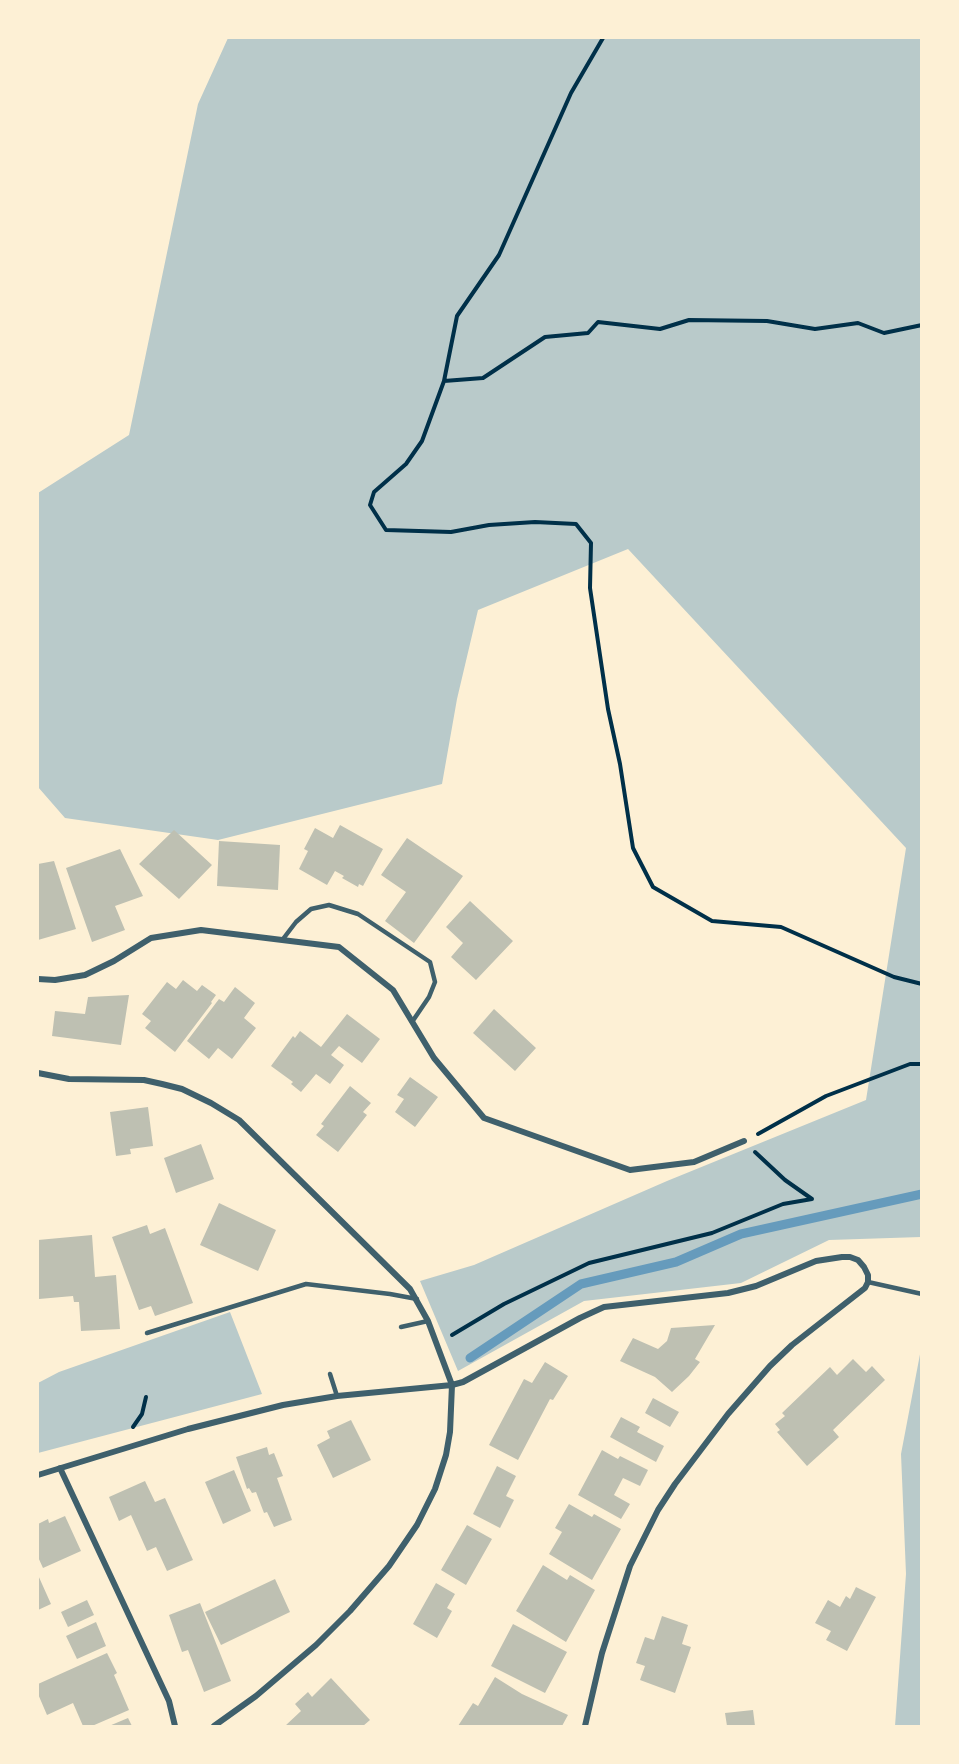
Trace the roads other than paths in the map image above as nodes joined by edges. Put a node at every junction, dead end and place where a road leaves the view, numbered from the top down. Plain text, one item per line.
1 (283, 939) junction
2 (38, 979) edge
3 (412, 1022) junction
4 (38, 1073) edge
5 (744, 1141) road end
6 (868, 1282) junction
7 (921, 1294) edge
8 (417, 1299) junction
9 (428, 1321) junction
10 (401, 1327) dead end
11 (147, 1334) dead end
12 (330, 1374) dead end
13 (452, 1385) junction
14 (337, 1396) junction
15 (60, 1468) junction
16 (38, 1475) edge
17 (175, 1726) edge
18 (214, 1726) edge
19 (585, 1726) edge

1 - 2 street
1 - 3 street
1 - 3 lane
3 - 5 street
4 - 8 street
6 - 7 lane
6 - 13 street
6 - 19 street
8 - 9 street
8 - 11 lane
9 - 10 lane
9 - 13 street
12 - 14 lane
13 - 14 street
13 - 18 street
14 - 15 street
15 - 16 street
15 - 17 street

